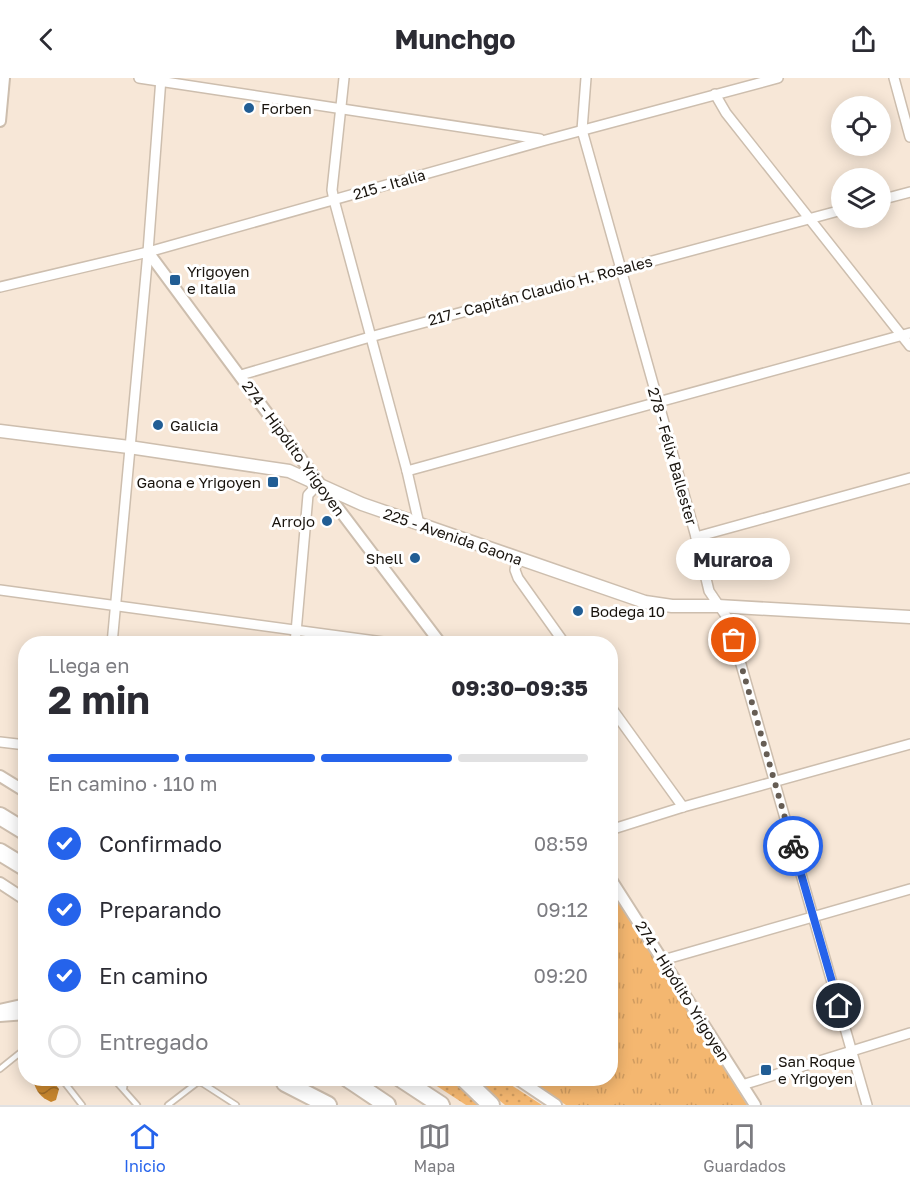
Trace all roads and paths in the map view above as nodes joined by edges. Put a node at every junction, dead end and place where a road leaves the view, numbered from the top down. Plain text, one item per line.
1 (4, 78) edge
2 (139, 78) edge
3 (344, 78) edge
4 (586, 78) edge
5 (778, 78) edge
6 (894, 78) edge
7 (161, 80) edge
8 (716, 94) junction
9 (341, 109) junction
10 (0, 121) edge
11 (582, 130) junction
12 (910, 137) edge
13 (546, 140) junction
14 (910, 192) edge
15 (891, 197) edge
16 (334, 200) junction
17 (831, 213) edge
18 (810, 218) junction
19 (148, 252) junction
20 (620, 268) junction
21 (0, 287) edge
22 (906, 334) edge
23 (370, 337) junction
24 (910, 346) edge
25 (241, 375) junction
26 (658, 403) junction
27 (0, 431) edge
28 (129, 447) junction
29 (407, 471) junction
30 (910, 478) edge
31 (319, 483) junction
32 (419, 524) junction
33 (696, 537) junction
34 (517, 559) junction
35 (0, 590) edge
36 (115, 605) junction
37 (718, 606) junction
38 (910, 617) edge
39 (296, 629) junction
40 (113, 636) edge
41 (296, 636) edge
42 (344, 636) edge
43 (435, 636) edge
44 (559, 636) edge
45 (618, 717) edge
46 (0, 742) edge
47 (18, 744) edge
48 (910, 744) edge
49 (0, 776) edge
50 (775, 782) junction
51 (18, 787) edge
52 (683, 807) junction
53 (0, 816) edge
54 (18, 827) edge
55 (618, 828) edge
56 (0, 852) edge
57 (18, 863) edge
58 (0, 883) edge
59 (910, 889) edge
60 (618, 890) edge
61 (0, 891) edge
62 (15, 893) junction
63 (18, 895) edge
64 (814, 917) junction
65 (663, 960) junction
66 (18, 1006) edge
67 (0, 1010) edge
68 (18, 1015) edge
69 (0, 1016) edge
70 (910, 1033) edge
71 (851, 1050) junction
72 (18, 1055) edge
73 (0, 1070) edge
74 (742, 1084) junction
75 (67, 1086) edge
76 (193, 1086) edge
77 (207, 1086) edge
78 (289, 1086) edge
79 (292, 1086) edge
80 (359, 1086) edge
81 (412, 1086) edge
82 (471, 1086) edge
83 (528, 1086) edge
84 (124, 1088) edge
85 (82, 1105) edge
86 (137, 1105) edge
87 (168, 1105) edge
88 (236, 1105) edge
89 (314, 1105) edge
90 (328, 1105) edge
91 (387, 1105) edge
92 (441, 1105) edge
93 (491, 1105) edge
94 (556, 1105) edge
95 (755, 1105) edge
96 (867, 1105) edge

1 - 10 street
2 - 7 street
3 - 9 street
4 - 11 street, 278 - Félix Ballester
5 - 8 street, 215 - Italia
6 - 12 street
7 - 9 street
7 - 19 street
8 - 11 street, 215 - Italia
8 - 18 street
9 - 13 street
9 - 16 street
11 - 13 street, 215 - Italia
11 - 20 street, 278 - Félix Ballester
13 - 16 street, 215 - Italia
14 - 15 street
16 - 19 street, 215 - Italia
16 - 23 street
17 - 18 street, 217 - Capitán Claudio H. Rosales
18 - 20 street, 217 - Capitán Claudio H. Rosales
18 - 22 street
19 - 21 street, 215 - Italia
19 - 25 street, 274 - Hipólito Yrigoyen
19 - 28 street
20 - 23 street, 217 - Capitán Claudio H. Rosales
20 - 26 street, 278 - Félix Ballester
22 - 24 street
22 - 26 street
23 - 25 street, 217 - Capitán Claudio H. Rosales
23 - 29 street
25 - 31 street, 274 - Hipólito Yrigoyen
26 - 29 street
26 - 33 street, 278 - Félix Ballester
27 - 28 main road, 225 - Avenida Gaona
28 - 31 main road, 225 - Avenida Gaona
28 - 36 street
29 - 32 street
30 - 33 street
31 - 32 main road, 225 - Avenida Gaona
31 - 39 street
31 - 43 street, 274 - Hipólito Yrigoyen
32 - 34 main road, 225 - Avenida Gaona
33 - 37 street, 278 - Félix Ballester
34 - 37 main road, 225 - Avenida Gaona
34 - 44 street
35 - 36 street
36 - 39 street
36 - 40 street
37 - 38 main road, 225 - Avenida Gaona
37 - 50 street, 278 - Félix Ballester
39 - 41 street
39 - 42 street
45 - 52 street
46 - 47 street
48 - 50 street
49 - 51 street
50 - 52 street
50 - 64 street, 278 - Félix Ballester
52 - 55 street
53 - 54 highway
56 - 57 highway
58 - 62 street
59 - 64 street
60 - 65 street, 274 - Hipólito Yrigoyen
61 - 62 street
62 - 63 street
64 - 65 street
64 - 71 street, 278 - Félix Ballester
65 - 74 street, 274 - Hipólito Yrigoyen
66 - 67 street
68 - 69 street
70 - 71 street
71 - 74 street
71 - 96 street, 278 - Félix Ballester
72 - 73 lane
74 - 95 street, 274 - Hipólito Yrigoyen
75 - 85 lane
76 - 87 lane
77 - 88 lane
78 - 89 street
79 - 90 highway
80 - 91 highway
81 - 92 highway
82 - 93 highway
83 - 94 street
84 - 86 lane

